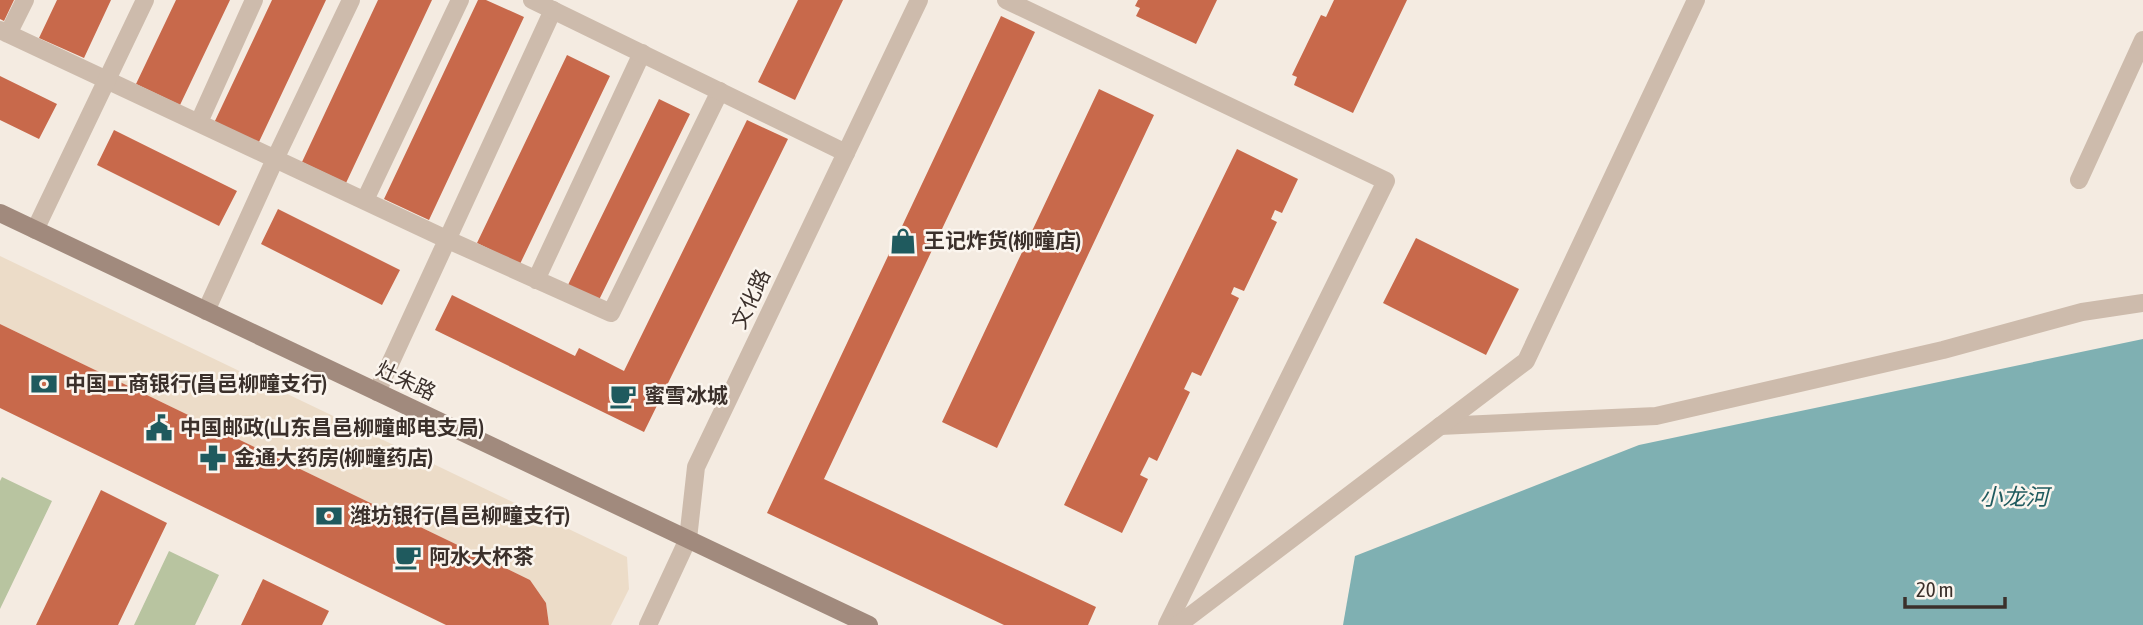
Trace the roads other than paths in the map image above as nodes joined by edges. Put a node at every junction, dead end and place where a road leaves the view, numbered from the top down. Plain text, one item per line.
1 (25, 0) edge
2 (145, 0) edge
3 (254, 0) edge
4 (352, 0) edge
5 (460, 0) edge
6 (532, 0) edge
7 (919, 0) edge
8 (1006, 0) edge
9 (1696, 0) edge
10 (553, 10) junction
11 (4, 32) edge
12 (2143, 40) edge
13 (642, 53) junction
14 (108, 79) junction
15 (720, 91) junction
16 (199, 122) junction
17 (846, 153) junction
18 (276, 158) junction
19 (2079, 180) dead end
20 (365, 201) junction
21 (0, 213) edge
22 (36, 230) junction
23 (446, 239) junction
24 (536, 280) junction
25 (2143, 303) edge
26 (206, 311) junction
27 (377, 392) junction
28 (1440, 426) junction
29 (688, 539) junction
30 (648, 625) edge
31 (869, 625) edge
32 (1167, 625) edge
33 (1178, 625) edge

1 - 11 street
2 - 14 street
3 - 16 street
4 - 18 street
5 - 20 street
6 - 10 street
7 - 17 street, 文化路
8 - 32 street
9 - 28 street
10 - 13 street
10 - 23 street
11 - 14 street
12 - 19 street
13 - 15 street
13 - 24 street
14 - 16 street
14 - 22 street
15 - 17 street
15 - 24 street
16 - 18 street
17 - 29 street, 文化路
18 - 20 street
18 - 26 street
20 - 23 street
21 - 22 main road, 灶朱路
22 - 26 main road, 灶朱路
23 - 24 street
23 - 27 street
25 - 28 street
26 - 27 main road, 灶朱路
27 - 29 main road, 灶朱路
28 - 33 street
29 - 30 street, 文化路
29 - 31 main road, 灶朱路

